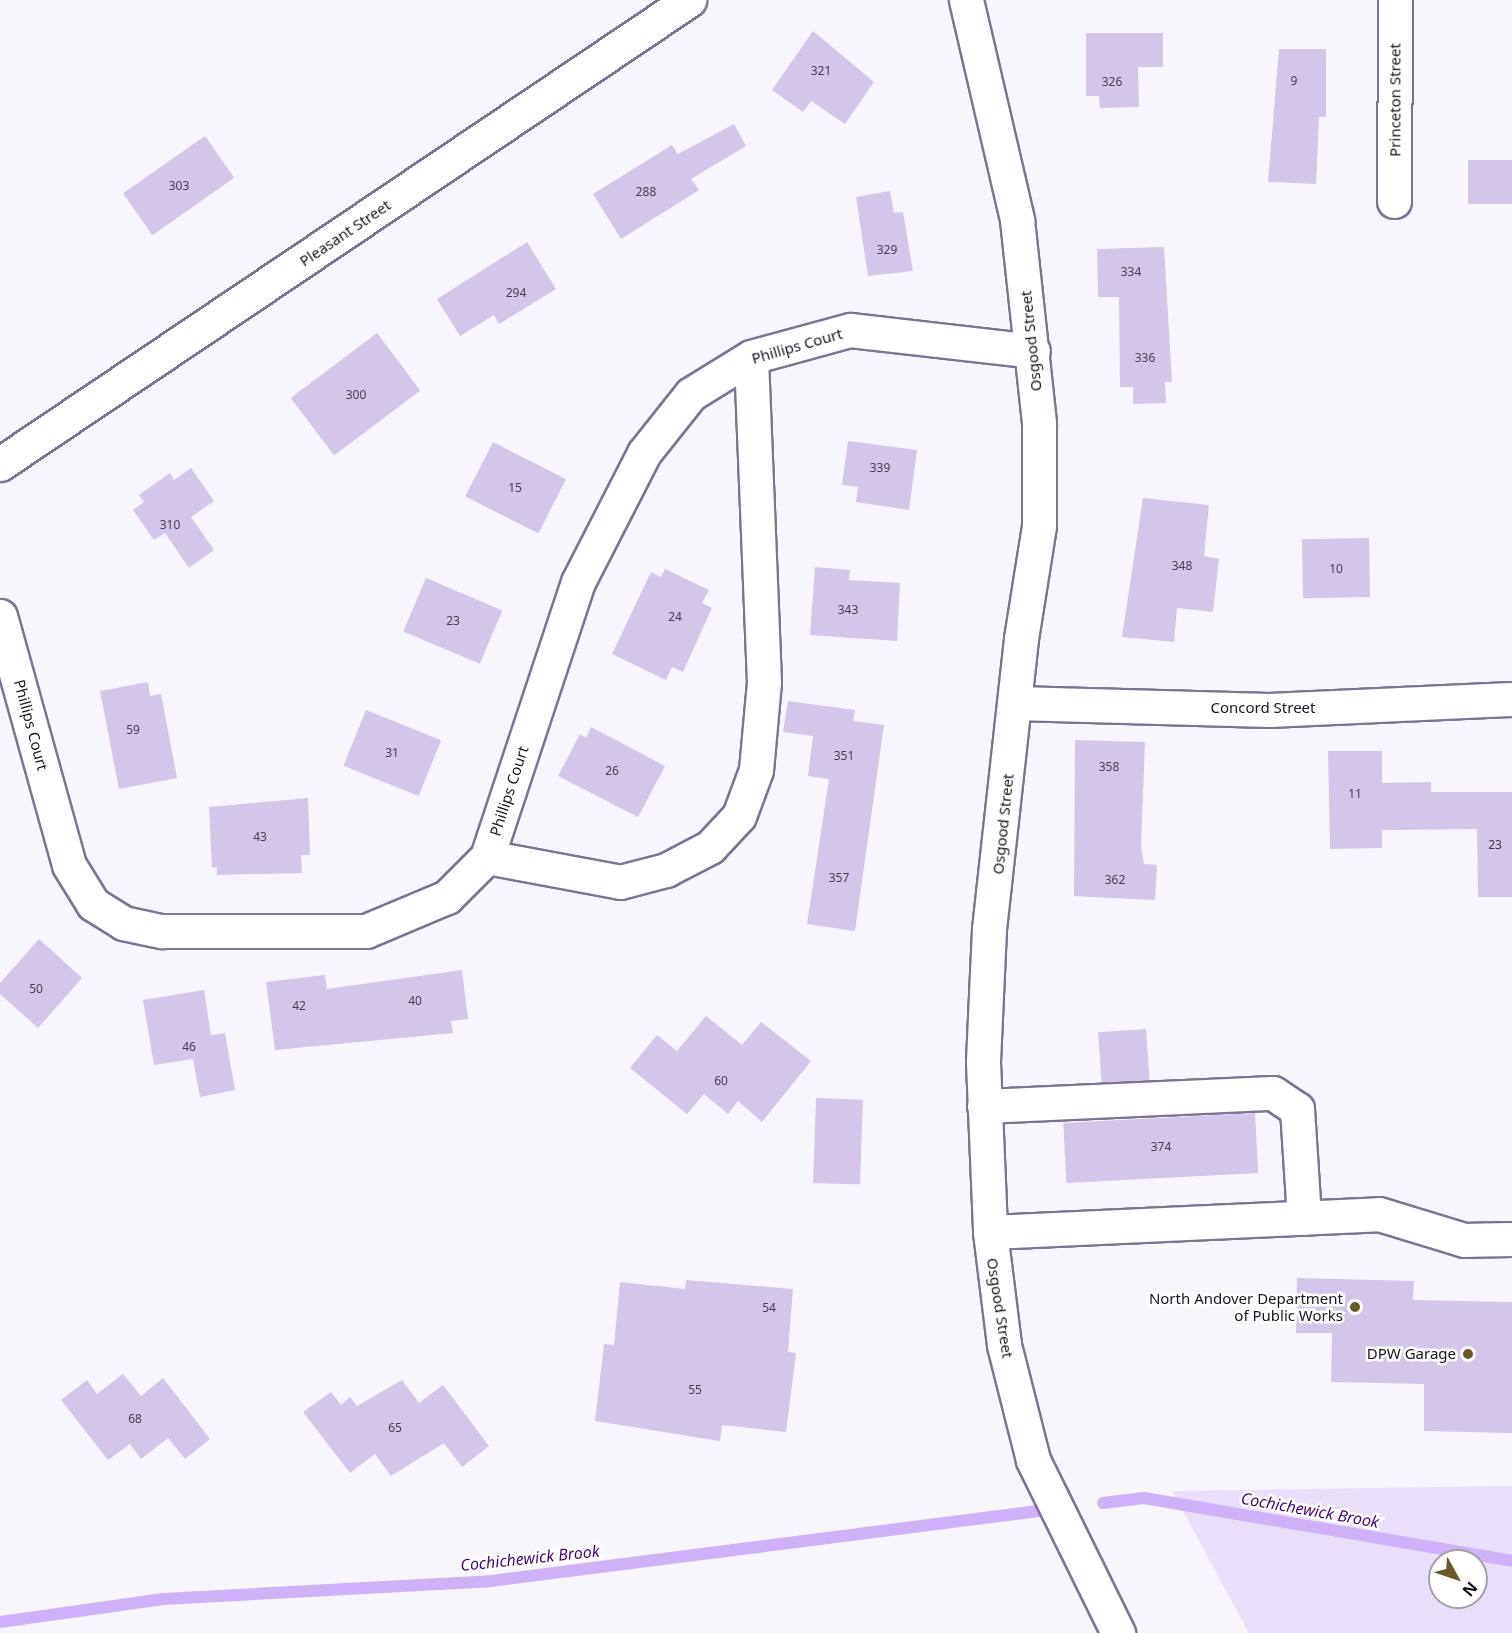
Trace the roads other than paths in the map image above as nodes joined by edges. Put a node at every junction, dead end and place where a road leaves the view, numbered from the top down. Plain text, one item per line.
1 (689, 0) edge
2 (966, 0) edge
3 (1395, 0) edge
4 (1394, 201) dead end
5 (1033, 351) junction
6 (751, 357) junction
7 (0, 464) edge
8 (0, 616) edge
9 (1512, 699) edge
10 (1015, 704) junction
11 (487, 857) junction
12 (984, 1106) junction
13 (1304, 1218) junction
14 (990, 1232) junction
15 (1512, 1239) edge
16 (1118, 1633) edge

1 - 7 street, Pleasant Street
2 - 5 street, Osgood Street
3 - 4 street, Princeton Street
5 - 6 street, Phillips Court
5 - 10 street, Osgood Street
6 - 11 street, Phillips Court
6 - 11 street
8 - 11 street, Phillips Court
9 - 10 street, Concord Street
10 - 12 street, Osgood Street
12 - 13 street
12 - 14 street, Osgood Street
13 - 14 street
13 - 15 street
14 - 16 street, Osgood Street

